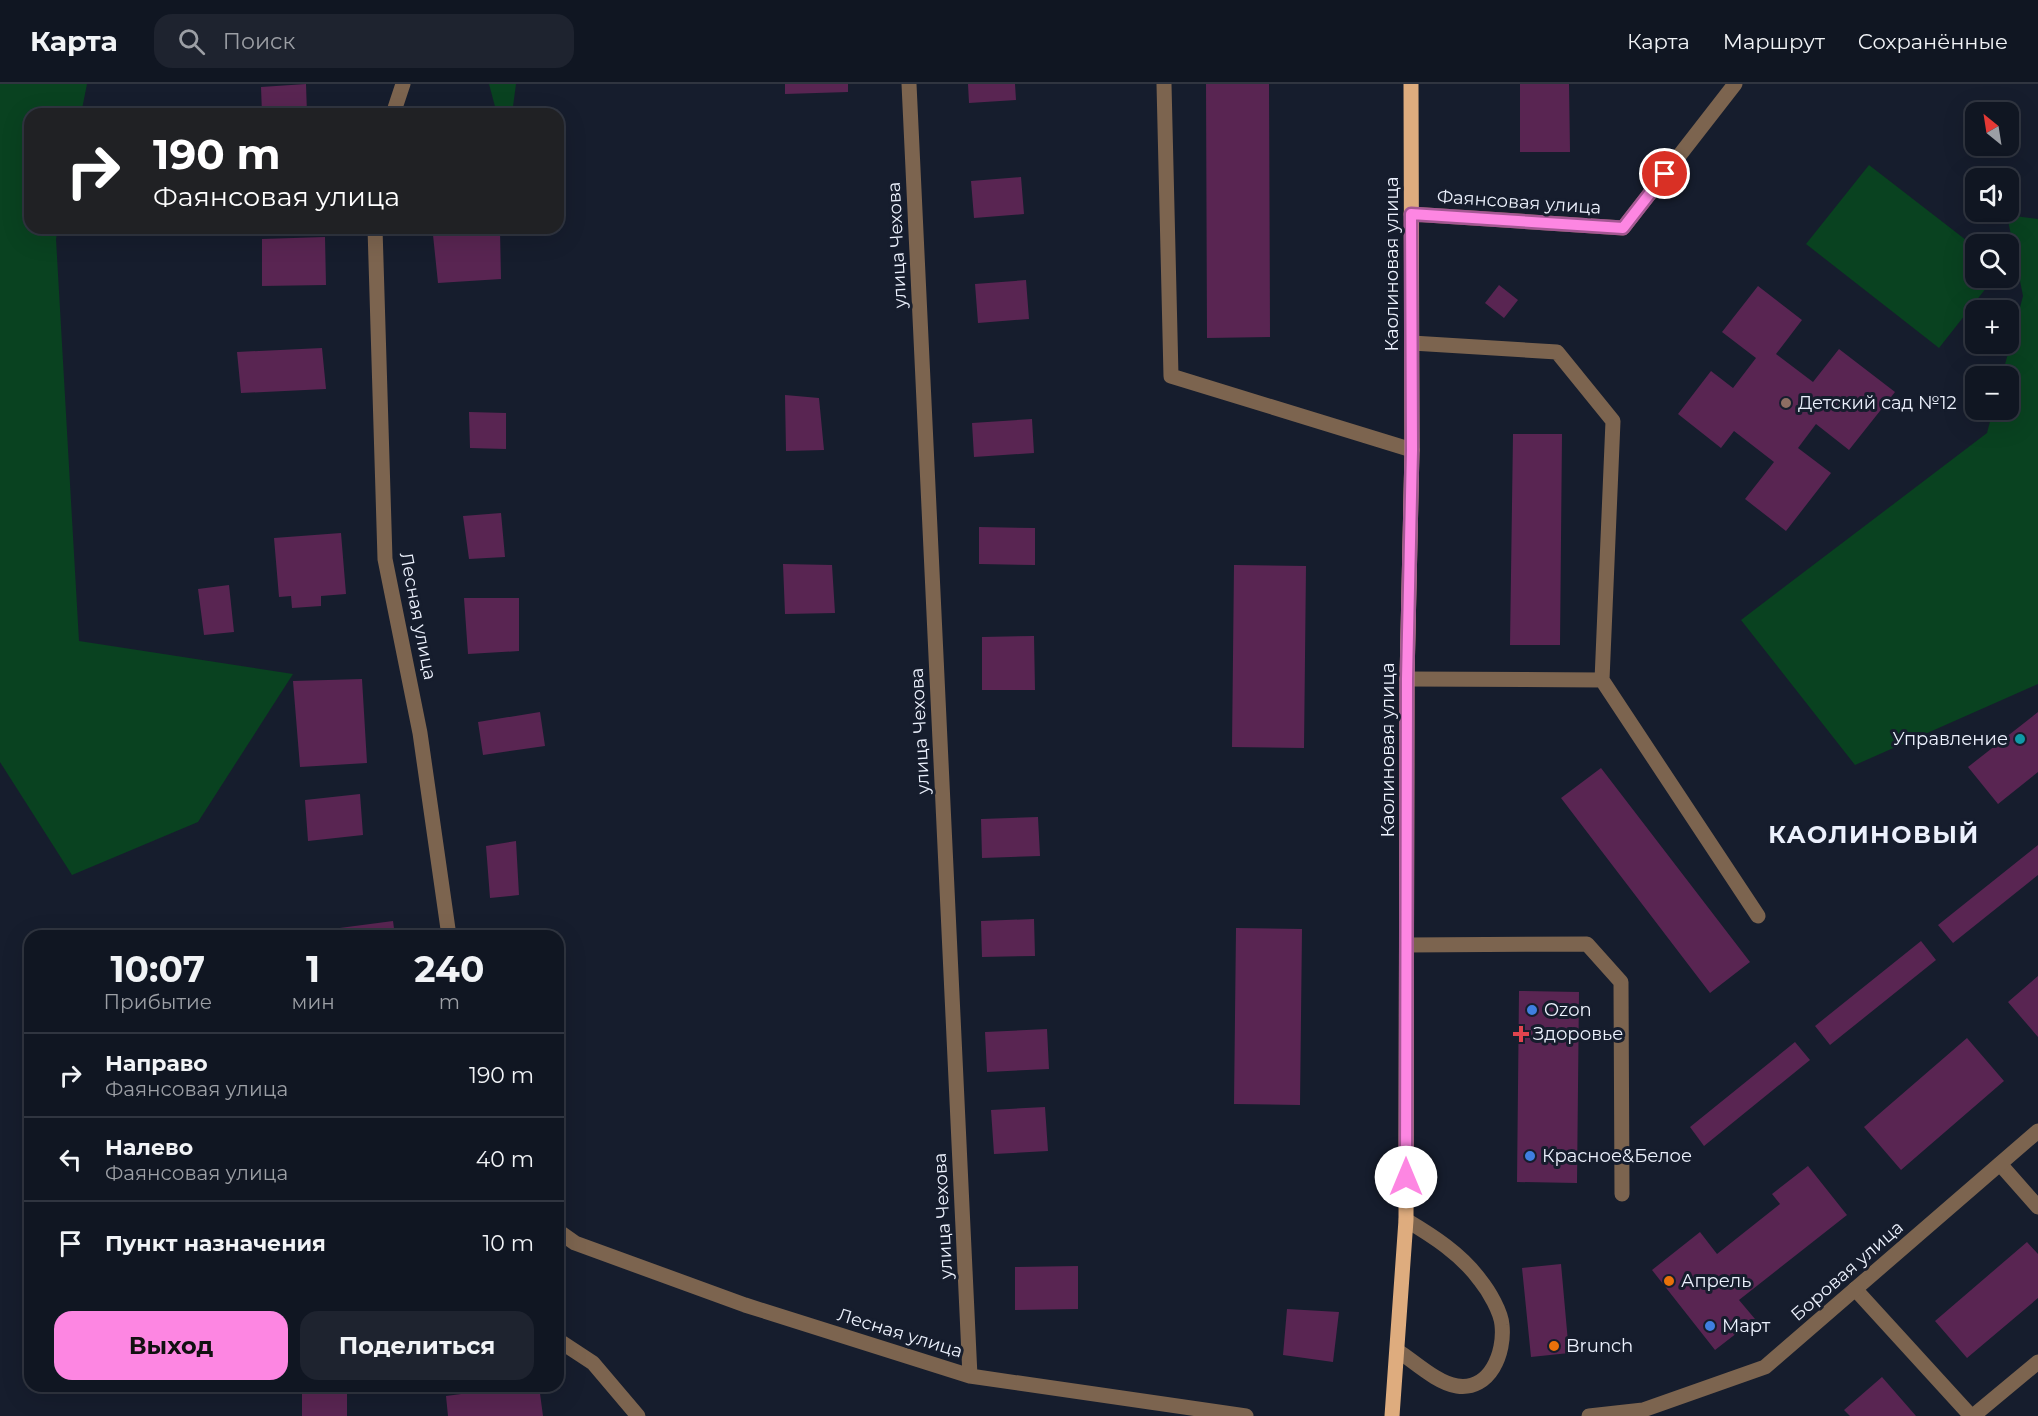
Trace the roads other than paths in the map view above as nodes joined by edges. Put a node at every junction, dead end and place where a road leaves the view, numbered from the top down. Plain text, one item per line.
1 (403, 84) edge
2 (909, 84) edge
3 (1164, 84) edge
4 (1411, 84) edge
5 (1735, 84) edge
6 (395, 108) edge
7 (1411, 214) junction
8 (375, 234) edge
9 (1412, 343) junction
10 (1412, 450) junction
11 (1407, 679) junction
12 (1602, 680) junction
13 (1758, 916) dead end
14 (448, 930) edge
15 (1407, 945) junction
16 (2038, 1131) edge
17 (2000, 1164) junction
18 (1622, 1194) dead end
19 (2038, 1207) edge
20 (1406, 1220) junction
21 (564, 1235) edge
22 (1855, 1289) junction
23 (564, 1344) edge
24 (1398, 1351) junction
25 (2038, 1362) edge
26 (970, 1376) junction
27 (638, 1416) edge
28 (1246, 1416) edge
29 (1392, 1416) edge
30 (1589, 1416) edge
31 (1972, 1416) edge

1 - 6 street
2 - 26 street, улица Чехова
3 - 10 street
4 - 7 main road, Каолиновая улица
5 - 7 street, Фаянсовая улица
7 - 9 main road, Каолиновая улица
8 - 14 street, Лесная улица
9 - 10 main road, Каолиновая улица
9 - 12 street
10 - 11 main road, Каолиновая улица
11 - 12 street
11 - 15 main road, Каолиновая улица
12 - 13 street
15 - 18 street
15 - 20 main road, Каолиновая улица
16 - 17 street, Боровая улица
17 - 19 street
17 - 22 street, Боровая улица
20 - 24 main road, Каолиновая улица
20 - 24 street
21 - 26 street, Лесная улица
22 - 30 street, Боровая улица
22 - 31 street
23 - 27 street
24 - 29 main road, Каолиновая улица
25 - 31 street
26 - 28 street, Лесная улица

